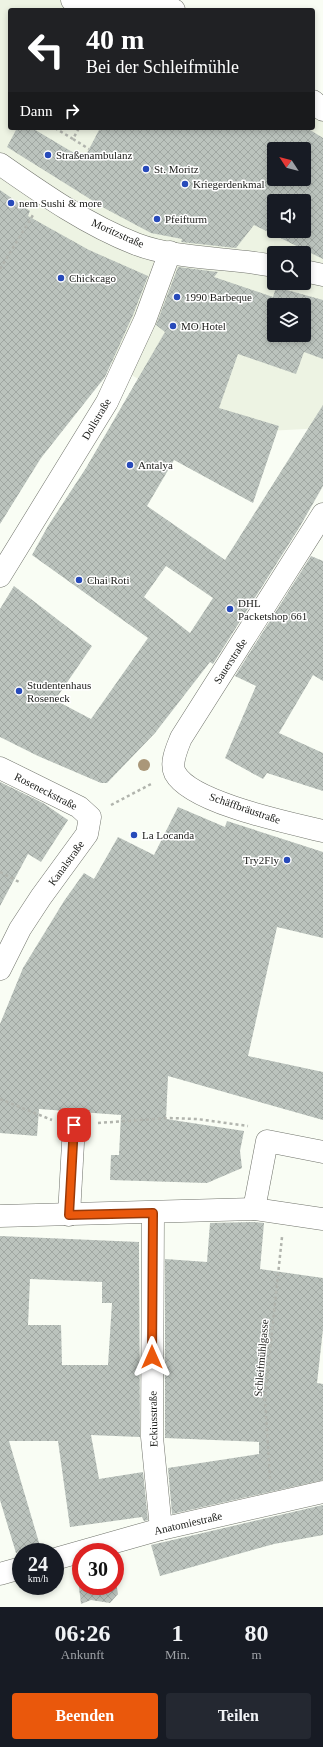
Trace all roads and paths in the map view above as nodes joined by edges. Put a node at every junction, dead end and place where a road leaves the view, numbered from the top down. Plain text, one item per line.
1 (72, 0) edge
2 (86, 8) edge
3 (113, 8) edge
4 (166, 8) edge
5 (315, 103) edge
6 (323, 110) edge
7 (57, 130) edge
8 (78, 130) edge
9 (73, 139) junction
10 (89, 149) dead end
11 (0, 164) edge
12 (45, 195) junction
13 (170, 252) junction
14 (267, 265) edge
15 (0, 269) edge
16 (323, 514) edge
17 (316, 539) edge
18 (0, 576) edge
19 (0, 768) edge
20 (174, 772) junction
21 (90, 817) junction
22 (323, 831) edge
23 (0, 969) edge
24 (0, 1099) edge
25 (74, 1125) junction
26 (268, 1141) junction
27 (323, 1152) edge
28 (254, 1209) junction
29 (153, 1213) junction
30 (286, 1213) junction
31 (69, 1215) junction
32 (0, 1216) edge
33 (323, 1219) edge
34 (323, 1492) edge
35 (272, 1504) junction
36 (161, 1529) junction
37 (64, 1556) edge

1 - 2 street
3 - 4 street
5 - 6 street
7 - 9 path
8 - 9 path
9 - 10 path
11 - 12 street, Moritzstraße
12 - 13 street, Moritzstraße
12 - 15 path
13 - 14 street, Moritzstraße
13 - 18 street, Dollstraße
16 - 17 street, Sauerstraße
17 - 20 street, Sauerstraße
19 - 21 street, Roseneckstraße
20 - 21 path
20 - 22 street, Schäffbräustraße
21 - 23 street, Kanalstraße
24 - 25 path
25 - 26 path
25 - 31 street
26 - 27 street
26 - 28 street
28 - 29 street
28 - 30 street
29 - 31 street
29 - 36 street, Eckiusstraße
30 - 33 street
30 - 35 path, Schleifmühlgasse
31 - 32 street
34 - 35 street, Anatomiestraße
35 - 36 street, Anatomiestraße
36 - 37 street, Anatomiestraße

